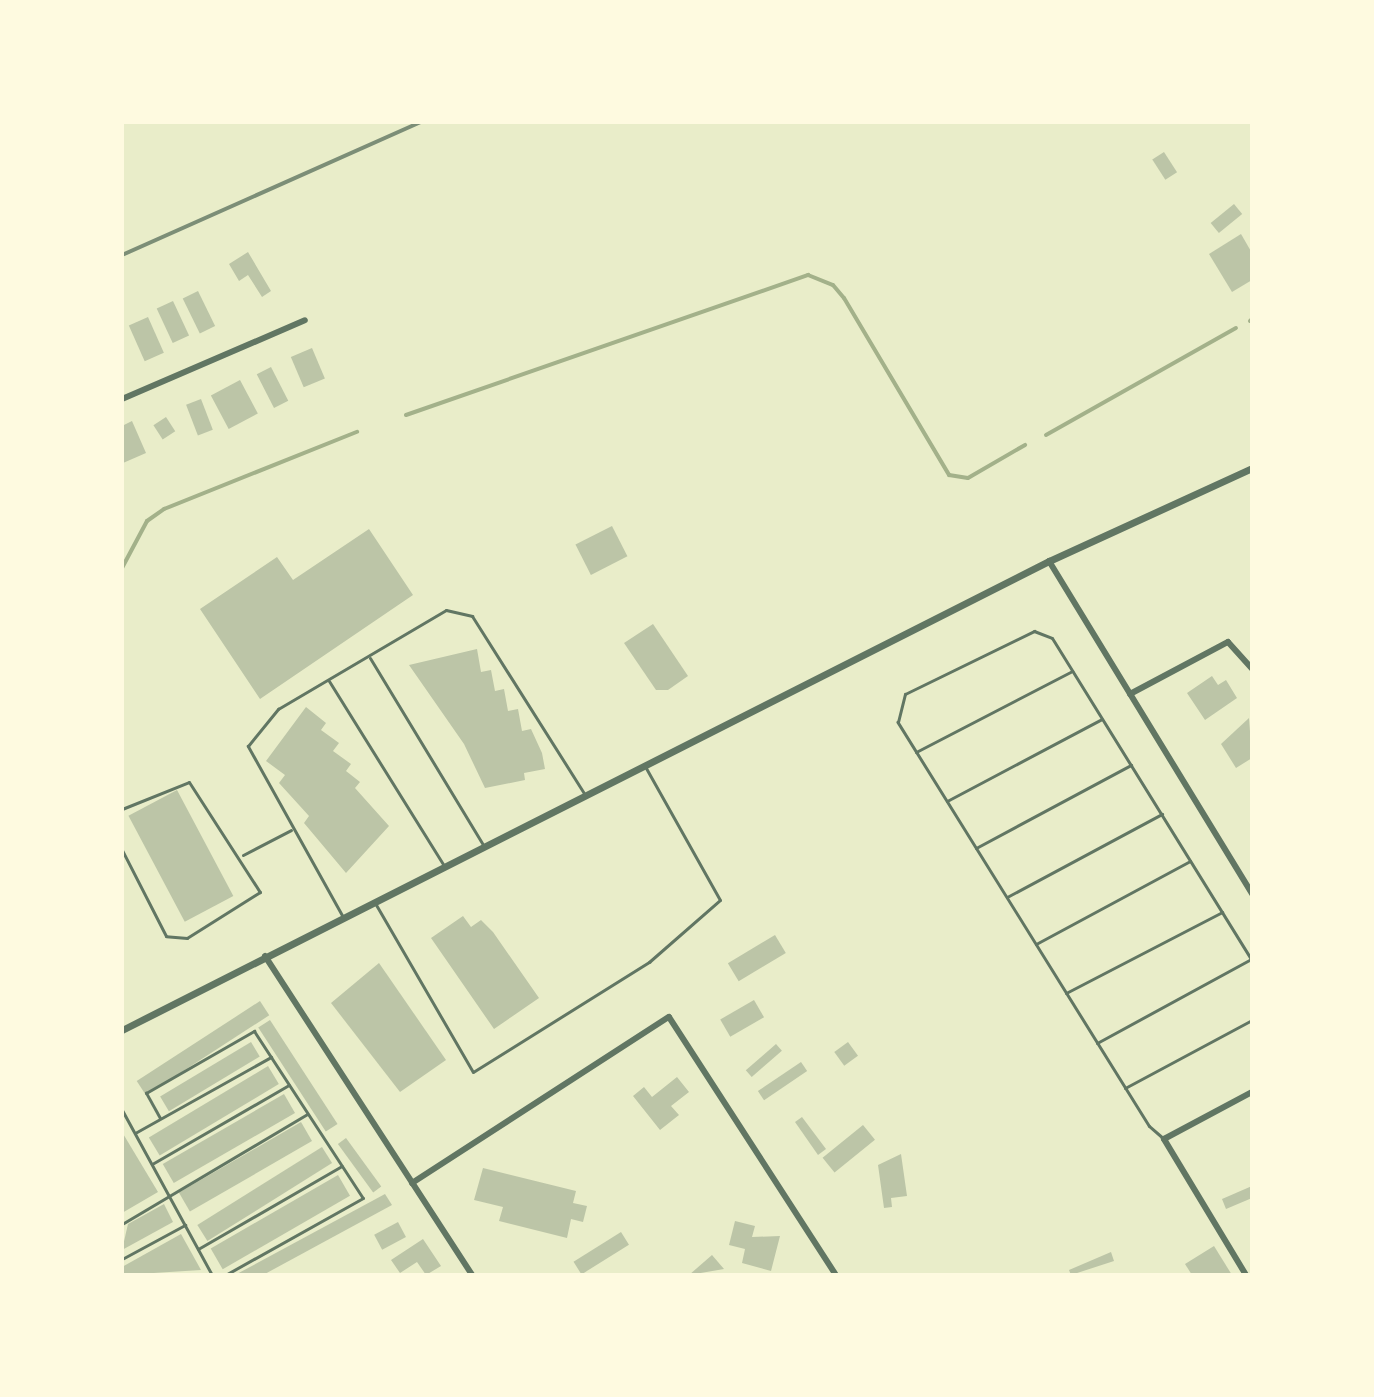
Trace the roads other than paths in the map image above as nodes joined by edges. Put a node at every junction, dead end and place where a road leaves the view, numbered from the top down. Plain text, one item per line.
1 (305, 320) dead end
2 (122, 399) edge
3 (1252, 468) edge
4 (1049, 561) junction
5 (369, 657) junction
6 (1252, 669) edge
7 (1072, 671) junction
8 (329, 681) junction
9 (1130, 694) junction
10 (1102, 719) junction
11 (916, 752) junction
12 (644, 765) junction
13 (1131, 765) junction
14 (585, 795) junction
15 (947, 801) junction
16 (122, 809) edge
17 (1162, 814) junction
18 (291, 830) junction
19 (484, 846) junction
20 (976, 848) junction
21 (122, 850) edge
22 (243, 855) junction
23 (1190, 861) junction
24 (444, 866) junction
25 (1252, 894) edge
26 (1007, 897) junction
27 (374, 902) junction
28 (1222, 912) junction
29 (343, 917) junction
30 (1036, 944) junction
31 (265, 956) junction
32 (1252, 960) edge
33 (1066, 993) junction
34 (1252, 1020) edge
35 (122, 1030) edge
36 (1097, 1043) junction
37 (271, 1057) junction
38 (289, 1085) junction
39 (1125, 1088) junction
40 (1252, 1092) edge
41 (122, 1110) edge
42 (308, 1114) junction
43 (160, 1118) junction
44 (135, 1133) junction
45 (1164, 1139) junction
46 (152, 1164) junction
47 (342, 1166) junction
48 (412, 1183) junction
49 (168, 1194) junction
50 (122, 1224) edge
51 (185, 1225) junction
52 (198, 1249) junction
53 (122, 1259) edge
54 (208, 1274) edge
55 (224, 1275) edge
56 (472, 1275) edge
57 (836, 1275) edge
58 (1246, 1275) edge

1 - 2 street
3 - 4 street
4 - 9 street
4 - 12 street
5 - 8 lane
5 - 14 lane
5 - 19 lane
6 - 9 street
7 - 10 lane
7 - 11 lane
7 - 11 lane
8 - 18 lane
8 - 24 lane
9 - 25 street
10 - 13 lane
10 - 15 lane
11 - 15 lane
12 - 14 street
12 - 27 lane
13 - 17 lane
13 - 20 lane
14 - 19 street
15 - 20 lane
16 - 22 lane
17 - 23 lane
17 - 26 lane
18 - 22 lane
18 - 29 lane
19 - 24 street
20 - 26 lane
21 - 22 lane
23 - 28 lane
23 - 30 lane
24 - 27 street
26 - 30 lane
27 - 29 street
28 - 32 lane
28 - 33 lane
29 - 31 street
30 - 33 lane
31 - 35 street
31 - 48 street
32 - 36 lane
33 - 36 lane
34 - 39 lane
36 - 39 lane
37 - 38 lane
37 - 43 lane
37 - 43 lane
38 - 42 lane
38 - 46 lane
39 - 45 lane
40 - 45 street
41 - 44 lane
42 - 47 lane
42 - 49 lane
43 - 44 lane
44 - 46 lane
45 - 58 street
46 - 49 lane
47 - 52 lane
47 - 55 lane
48 - 56 street
48 - 57 street
49 - 50 lane
49 - 51 lane
51 - 52 lane
51 - 53 lane
52 - 54 lane
54 - 55 lane

